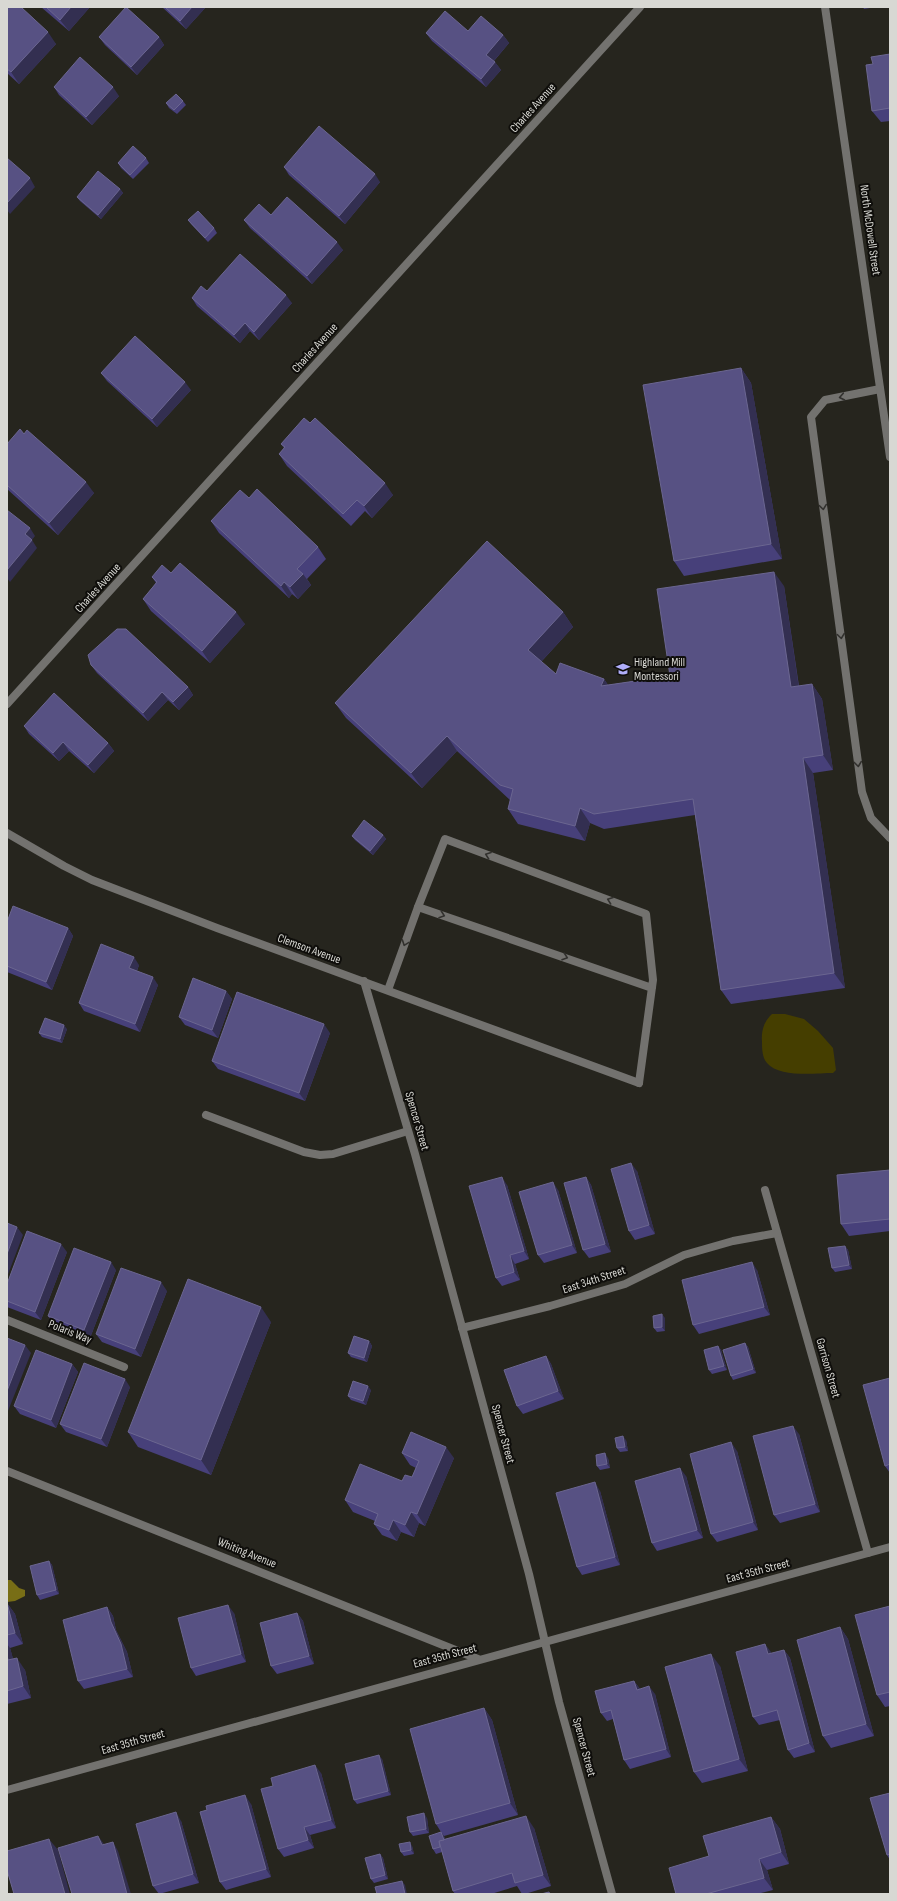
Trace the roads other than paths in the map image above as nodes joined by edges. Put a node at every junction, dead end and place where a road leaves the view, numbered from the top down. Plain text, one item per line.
1 (640, 7) edge
2 (826, 7) edge
3 (880, 389) junction
4 (890, 457) edge
5 (7, 704) edge
6 (7, 833) edge
7 (890, 838) edge
8 (418, 907) junction
9 (364, 982) junction
10 (652, 988) junction
11 (388, 990) junction
12 (206, 1115) dead end
13 (408, 1132) junction
14 (765, 1190) dead end
15 (777, 1233) junction
16 (7, 1320) edge
17 (462, 1328) junction
18 (124, 1367) dead end
19 (7, 1471) edge
20 (890, 1547) edge
21 (868, 1553) junction
22 (545, 1641) junction
23 (478, 1659) junction
24 (7, 1790) edge
25 (612, 1894) edge

1 - 5 street, Charles Avenue
2 - 3 street, North McDowell Street
3 - 4 street, North McDowell Street
3 -> 7 street
6 - 9 street, Clemson Avenue
8 -> 10 street
10 -> 8 street
8 -> 11 street
9 - 11 street, Clemson Avenue
9 - 13 street, Spencer Street
10 - 11 street, Clemson Avenue
12 - 13 street
13 - 17 street, Spencer Street
14 - 15 street, Garrison Street
15 - 17 street, East 34th Street
15 - 21 street, Garrison Street
16 - 18 street, Polaris Way
17 - 22 street, Spencer Street
19 - 23 street, Whiting Avenue
20 - 21 street, East 35th Street
21 - 22 street, East 35th Street
22 - 23 street, East 35th Street
22 - 25 street, Spencer Street
23 - 24 street, East 35th Street

